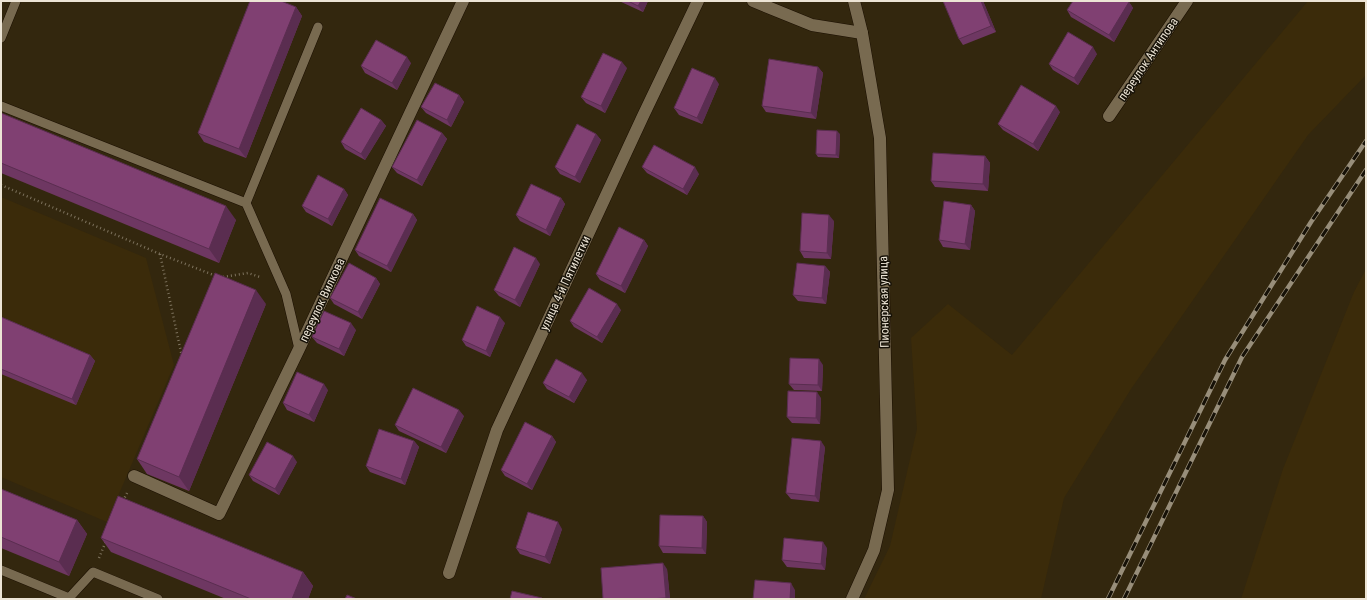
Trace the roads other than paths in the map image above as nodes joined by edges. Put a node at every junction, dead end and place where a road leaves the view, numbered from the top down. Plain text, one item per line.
1 (16, 1) edge
2 (463, 1) edge
3 (698, 1) edge
4 (753, 1) edge
5 (854, 1) edge
6 (1187, 1) edge
7 (318, 27) dead end
8 (862, 33) junction
9 (1, 38) edge
10 (1, 106) edge
11 (1109, 116) dead end
12 (246, 203) junction
13 (300, 348) junction
14 (134, 476) road end
15 (1, 570) edge
16 (450, 573) dead end
17 (69, 599) edge
18 (158, 599) edge
19 (852, 599) edge

1 - 9 lane
2 - 13 street, переулок Вилкова
3 - 16 street, улица 4-й Пятилетки
4 - 8 street
5 - 8 street, Пионерская улица
6 - 11 street, переулок Антипова
7 - 12 lane
8 - 19 street, Пионерская улица
10 - 12 lane
12 - 13 lane
13 - 14 street, переулок Вилкова
15 - 17 lane
17 - 18 lane

